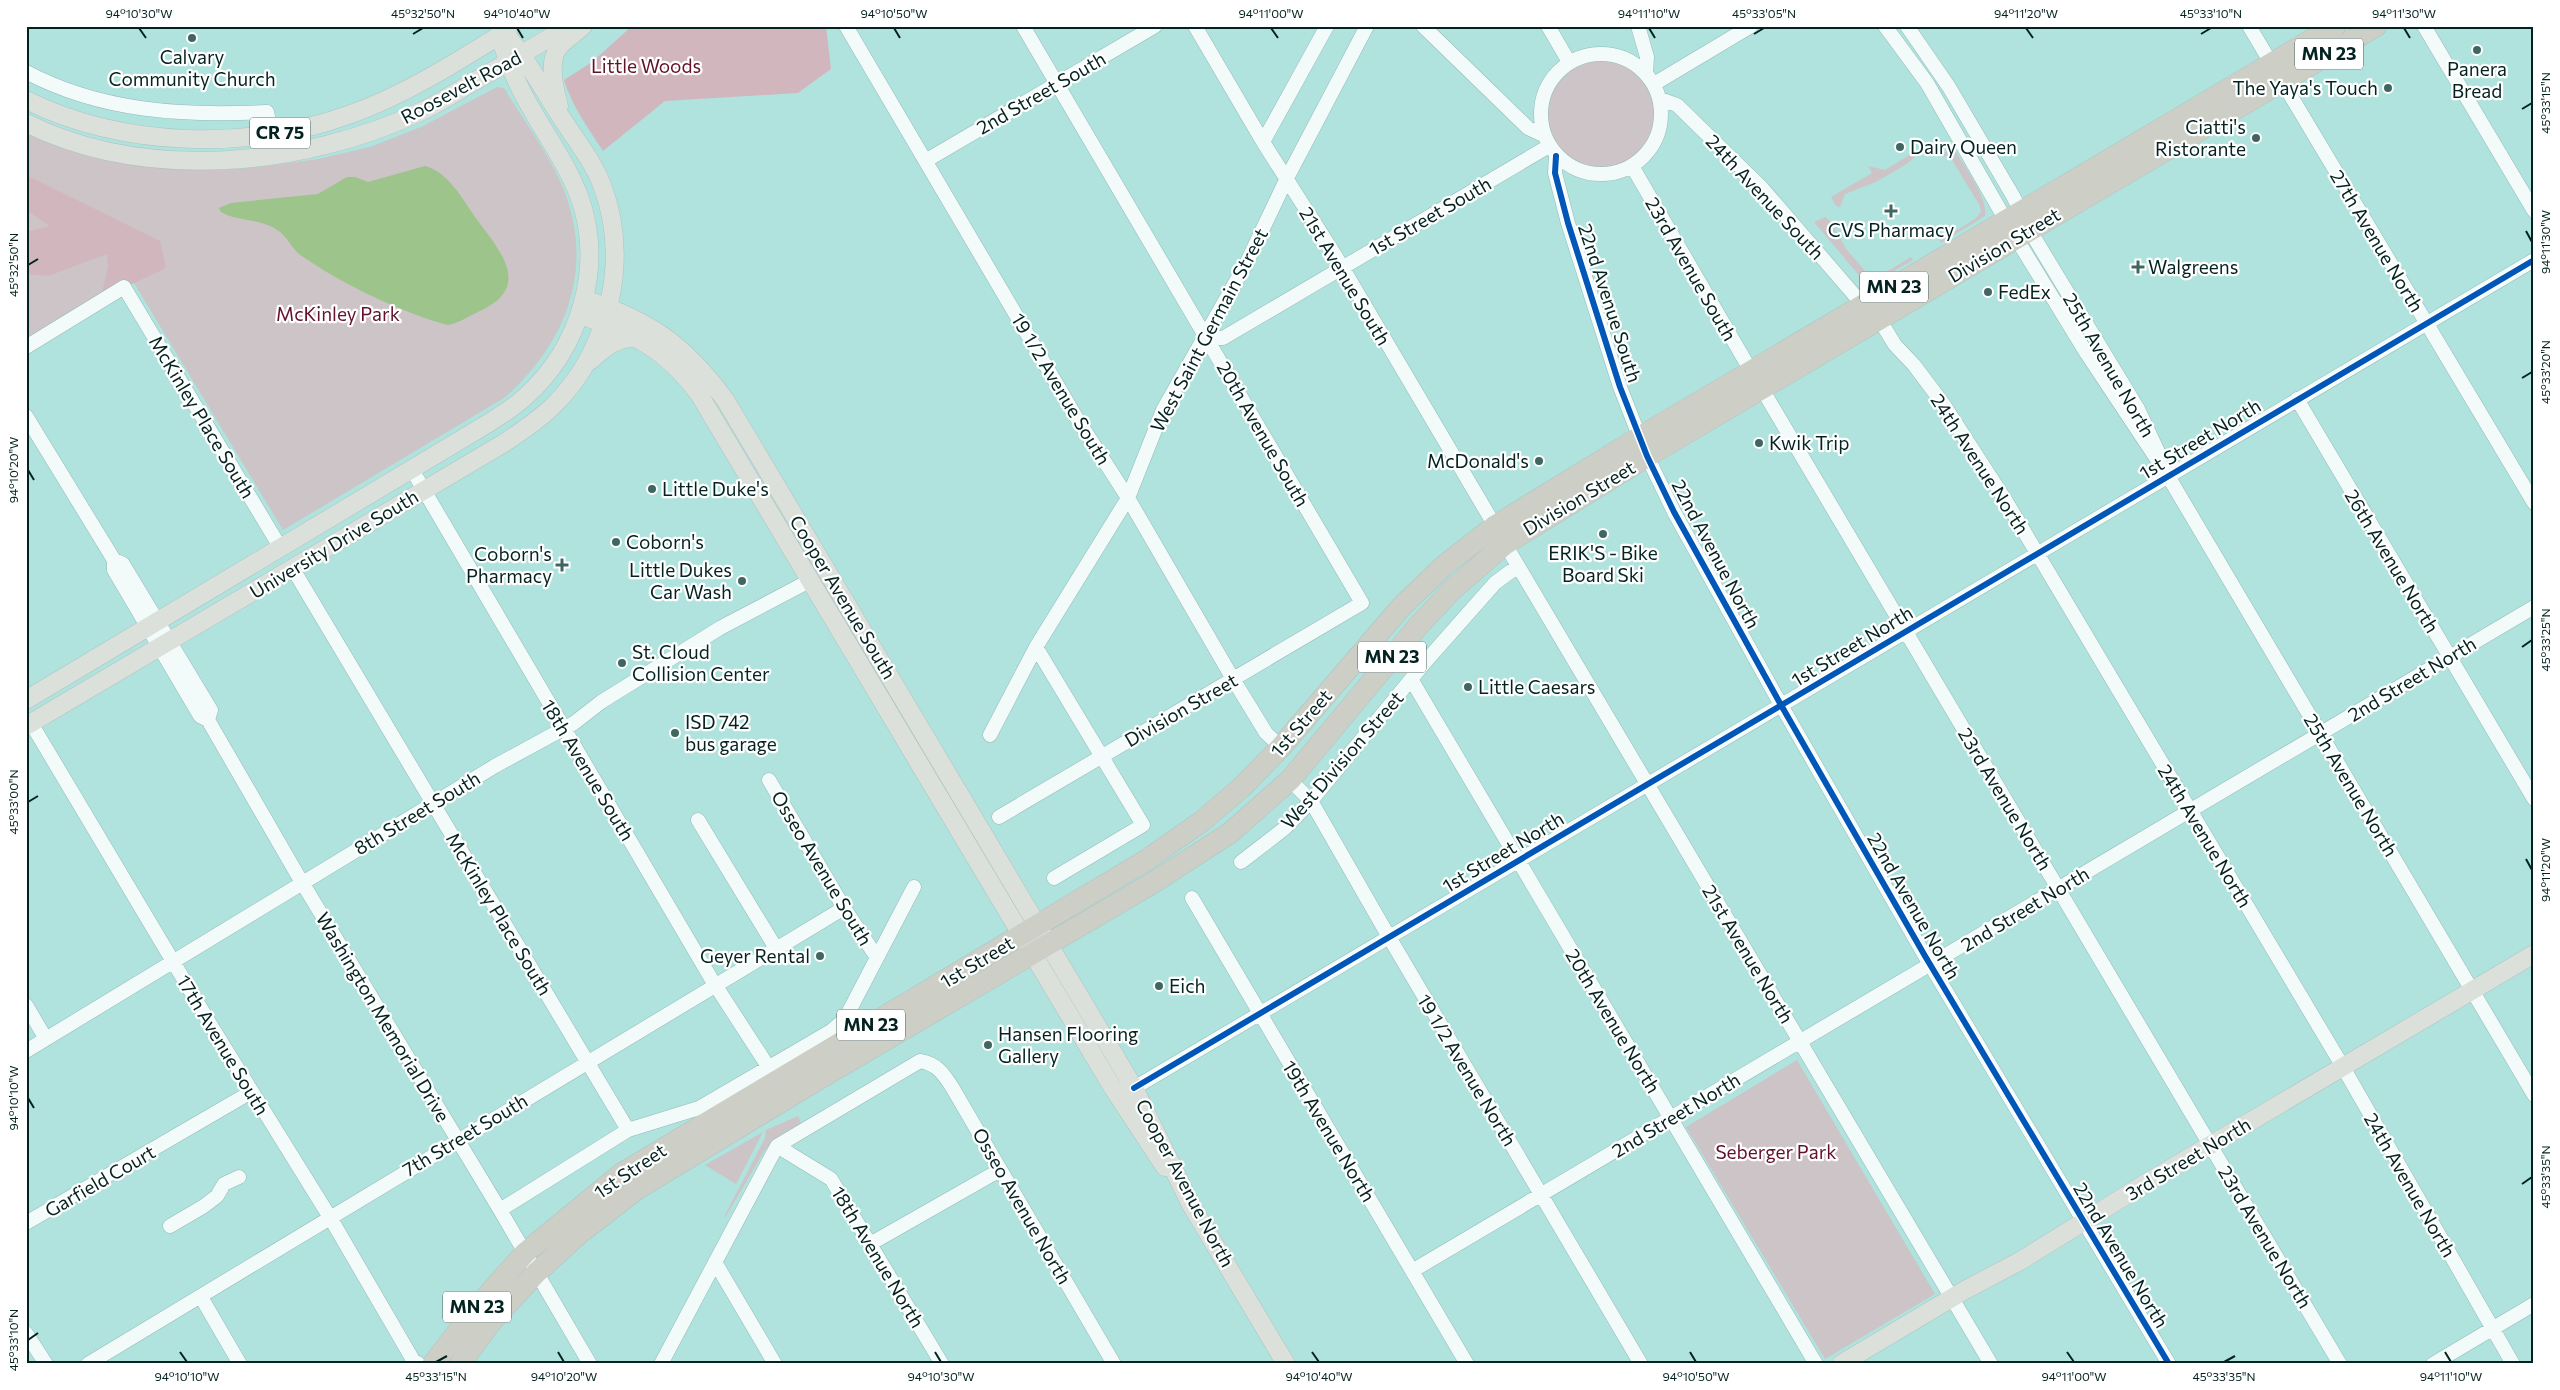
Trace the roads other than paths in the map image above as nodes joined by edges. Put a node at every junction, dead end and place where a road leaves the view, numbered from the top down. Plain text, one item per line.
1 (569, 26) edge
2 (583, 26) edge
3 (846, 26) edge
4 (1023, 26) edge
5 (1154, 26) edge
6 (1195, 26) edge
7 (1328, 26) edge
8 (1367, 26) edge
9 (1422, 26) edge
10 (1548, 26) edge
11 (1638, 26) edge
12 (1751, 26) edge
13 (1885, 26) edge
14 (1907, 26) edge
15 (2249, 26) edge
16 (2335, 26) edge
17 (2376, 26) edge
18 (2424, 26) edge
19 (503, 29) edge
20 (515, 58) junction
21 (1569, 62) junction
22 (26, 72) edge
23 (1646, 72) junction
24 (2277, 73) junction
25 (1055, 84) junction
26 (1654, 84) junction
27 (1660, 99) junction
28 (26, 100) edge
29 (26, 123) edge
30 (272, 135) junction
31 (573, 136) junction
32 (1263, 142) junction
33 (1549, 145) junction
34 (927, 160) junction
35 (1632, 166) junction
36 (1286, 178) junction
37 (2534, 211) edge
38 (2019, 225) junction
39 (2534, 260) edge
40 (1342, 268) junction
41 (1863, 305) junction
42 (608, 306) junction
43 (582, 307) junction
44 (1879, 320) junction
45 (2427, 322) junction
46 (603, 323) junction
47 (1206, 337) junction
48 (639, 339) junction
49 (26, 347) edge
50 (582, 368) junction
51 (1757, 380) junction
52 (2297, 399) junction
53 (26, 416) edge
54 (1640, 437) junction
55 (1647, 456) junction
56 (411, 468) junction
57 (2168, 476) junction
58 (424, 490) junction
59 (1128, 498) junction
60 (2534, 503) edge
61 (1500, 535) junction
62 (280, 547) junction
63 (2037, 554) junction
64 (1518, 566) junction
65 (293, 569) junction
66 (810, 580) junction
67 (1362, 603) joint
68 (2534, 607) edge
69 (154, 625) junction
70 (1906, 631) junction
71 (165, 644) junction
72 (1036, 647) junction
73 (2450, 657) junction
74 (1411, 679) junction
75 (1233, 680) junction
76 (26, 700) edge
77 (1781, 705) junction
78 (28, 725) edge
79 (563, 728) junction
80 (2320, 734) junction
81 (990, 735) dead end
82 (1281, 747) junction
83 (1102, 756) junction
84 (769, 780) dead end
85 (1290, 780) junction
86 (1648, 784) junction
87 (2534, 799) edge
88 (1312, 801) junction
89 (433, 803) junction
90 (2189, 811) junction
91 (999, 817) dead end
92 (698, 820) dead end
93 (1518, 861) junction
94 (1242, 862) dead end
95 (1054, 878) dead end
96 (302, 882) junction
97 (914, 886) dead end
98 (2059, 888) junction
99 (1192, 898) dead end
100 (844, 908) junction
101 (1030, 930) junction
102 (1389, 937) junction
103 (1040, 949) junction
104 (776, 950) junction
105 (2534, 954) edge
106 (876, 956) junction
107 (172, 961) junction
108 (1930, 965) junction
109 (716, 985) junction
110 (2472, 990) junction
111 (26, 1005) edge
112 (1260, 1014) junction
113 (46, 1039) junction
114 (1800, 1042) junction
115 (26, 1051) edge
116 (588, 1062) junction
117 (2343, 1066) junction
118 (769, 1068) junction
119 (1134, 1088) junction
120 (251, 1092) junction
121 (2534, 1094) edge
122 (1671, 1118) junction
123 (628, 1130) junction
124 (458, 1140) junction
125 (2210, 1145) junction
126 (777, 1146) junction
127 (1000, 1170) junction
128 (239, 1177) dead end
129 (1541, 1195) junction
130 (1191, 1204) junction
131 (500, 1210) junction
132 (331, 1219) junction
133 (2084, 1222) junction
134 (26, 1223) edge
135 (170, 1226) dead end
136 (870, 1244) junction
137 (525, 1253) junction
138 (715, 1262) junction
139 (1412, 1271) junction
140 (536, 1274) junction
141 (201, 1297) junction
142 (1952, 1298) junction
143 (2534, 1304) edge
144 (2492, 1329) junction
145 (26, 1333) edge
146 (46, 1364) edge
147 (88, 1364) edge
148 (240, 1364) edge
149 (418, 1364) edge
150 (433, 1364) edge
151 (460, 1364) edge
152 (590, 1364) edge
153 (661, 1364) edge
154 (775, 1364) edge
155 (942, 1364) edge
156 (1114, 1364) edge
157 (1286, 1364) edge
158 (1467, 1364) edge
159 (1641, 1364) edge
160 (1816, 1364) edge
161 (1841, 1364) edge
162 (1990, 1364) edge
163 (2169, 1364) edge
164 (2340, 1364) edge
165 (2433, 1364) edge
166 (2513, 1364) edge

1 - 20 main road, Roosevelt Road / CR 75
2 - 31 main road
3 - 34 street, 19 1/2 Avenue South
4 - 25 street, 20th Avenue South
5 - 25 street, 2nd Street South
6 - 32 street, 21st Avenue South
7 - 32 street
8 - 36 street, West Saint Germain Street
9 - 33 street
10 - 21 street
11 - 23 street
12 - 26 street
13 - 38 street, 25th Avenue North
14 - 38 street, 25th Avenue North
15 - 24 street, 27th Avenue North
16 - 24 highway, Division Street / MN 23
17 - 24 highway, Division Street / MN 23
18 - 37 street
19 - 20 main road
19 - 30 main road, Roosevelt Road / CR 75
20 - 29 main road, Roosevelt Road / CR 75
20 - 31 main road
20 - 43 main road
21 - 23 street
21 - 33 street
22 - 30 street
23 - 26 street
24 - 38 highway, Division Street / MN 23
24 - 45 street, 27th Avenue North
25 - 34 street, 2nd Street South
25 - 47 street, 20th Avenue South
26 - 27 street
27 - 35 street
27 - 41 street, 24th Avenue South
28 - 30 main road, Roosevelt Road / CR 75
31 - 42 main road
32 - 36 street, 21st Avenue South
33 - 35 street
33 - 40 street, 1st Street South
33 - 54 street, 22nd Avenue South
34 - 59 street, 19 1/2 Avenue South
35 - 51 street, 23rd Avenue South
36 - 40 street, 21st Avenue South
36 - 47 street, West Saint Germain Street
38 - 41 highway, Division Street / MN 23
38 - 44 highway, Division Street / MN 23
38 - 57 street, 25th Avenue North
39 - 45 street, 1st Street North
40 - 47 street, 1st Street South
40 - 61 street, 21st Avenue South
41 - 51 highway, Division Street / MN 23
42 - 43 main road, Cooper Avenue South
42 - 46 main road
42 - 101 main road, Cooper Avenue South
43 - 46 main road
43 - 56 main road, University Drive South
44 - 51 highway, Division Street / MN 23
44 - 63 street, 24th Avenue North
45 - 52 street, 1st Street North
45 - 60 street, 27th Avenue North
46 - 48 main road
46 - 50 main road, University Drive South
47 - 59 street, West Saint Germain Street
47 - 67 street, 20th Avenue South
48 - 50 main road
48 - 66 main road
49 - 62 street, McKinley Place South
50 - 58 main road, University Drive South
51 - 54 highway, Division Street / MN 23
51 - 55 highway, Division Street / MN 23
51 - 70 street, 23rd Avenue North
52 - 57 street, 1st Street North
52 - 73 street, 26th Avenue North
53 - 69 street, Washington Memorial Drive
54 - 55 street, 22nd Avenue South
54 - 61 highway, Division Street / MN 23
55 - 61 highway, Division Street / MN 23
55 - 77 street, 22nd Avenue North
56 - 58 street, 18th Avenue South
56 - 62 main road, University Drive South
57 - 63 street, 1st Street North
57 - 80 street, 25th Avenue North
58 - 65 main road, University Drive South
58 - 79 street, 18th Avenue South
59 - 72 street, West Saint Germain Street
59 - 75 street, 19 1/2 Avenue South
61 - 64 street, 21st Avenue North
61 - 82 highway, 1st Street / MN 23
61 - 85 highway, 1st Street / MN 23
62 - 69 main road, University Drive South
63 - 70 street, 1st Street North
63 - 90 street, 24th Avenue North
64 - 74 street, West Division Street
64 - 86 street, 21st Avenue North
65 - 71 main road, University Drive South
65 - 89 street, McKinley Place South
66 - 79 street, 8th Street South
66 - 101 main road
67 - 75 street, Division Street
68 - 73 street, 2nd Street North
69 - 71 street, Washington Memorial Drive
69 - 76 main road, University Drive South
70 - 77 street, 1st Street North
70 - 98 street, 23rd Avenue North
71 - 78 main road, University Drive South
71 - 96 street, Washington Memorial Drive
72 - 81 street, West Saint Germain Street
72 - 83 street
73 - 80 street, 2nd Street North
73 - 87 street, 26th Avenue North
74 - 88 street, West Division Street
74 - 93 street, 20th Avenue North
75 - 82 street, 19 1/2 Avenue South
75 - 83 street, Division Street
77 - 86 street, 1st Street North
77 - 108 street, 22nd Avenue North
78 - 107 street, 17th Avenue South
79 - 89 street, 8th Street South
79 - 109 street, 18th Avenue South
80 - 90 street, 2nd Street North
80 - 110 street, 25th Avenue North
82 - 101 highway, 1st Street / MN 23
83 - 91 street, Division Street
83 - 95 street
84 - 100 street, Osseo Avenue South
85 - 88 street, 19 1/2 Avenue North
85 - 103 highway, 1st Street / MN 23
86 - 93 street, 1st Street North
86 - 114 street, 21st Avenue North
88 - 94 street, West Division Street
88 - 102 street, 19 1/2 Avenue North
89 - 96 street, 8th Street South
89 - 116 street, McKinley Place South
90 - 98 street, 2nd Street North
90 - 117 street, 24th Avenue North
92 - 104 street
93 - 102 street, 1st Street North
93 - 122 street, 20th Avenue North
96 - 107 street, 8th Street South
96 - 124 street, Washington Memorial Drive
97 - 106 street
98 - 108 street, 2nd Street North
98 - 125 street, 23rd Avenue North
99 - 112 street, 19th Avenue North
100 - 104 street, 7th Street South
100 - 106 street, Osseo Avenue South
101 - 103 main road, Cooper Avenue North
101 - 137 highway, 1st Street / MN 23
102 - 112 street, 1st Street North
102 - 129 street, 19 1/2 Avenue North
103 - 119 main road, Cooper Avenue North
103 - 130 main road
103 - 140 highway, 1st Street / MN 23
104 - 109 street, 7th Street South
105 - 110 main road, 3rd Street North
106 - 118 street
107 - 113 street, 8th Street South
107 - 120 street, 17th Avenue South
108 - 114 street, 2nd Street North
108 - 133 street, 22nd Avenue North
109 - 116 street, 7th Street South
109 - 118 street, 18th Avenue South
110 - 117 main road, 3rd Street North
110 - 121 street, 25th Avenue North
111 - 113 street
112 - 119 street, 1st Street North
112 - 139 street, 19th Avenue North
113 - 115 street, 8th Street South
114 - 122 street, 2nd Street North
114 - 142 street, 21st Avenue North
116 - 123 street, McKinley Place South
116 - 124 street, 7th Street South
117 - 125 main road, 3rd Street North
117 - 144 street, 24th Avenue North
118 - 123 street
119 - 130 main road, Cooper Avenue North
120 - 132 street, 17th Avenue South
120 - 134 street, Garfield Court
122 - 129 street, 2nd Street North
122 - 160 street, 20th Avenue North
123 - 131 street
124 - 131 street, Washington Memorial Drive
124 - 132 street, 7th Street South
125 - 133 main road, 3rd Street North
125 - 164 street, 23rd Avenue North
126 - 127 street, Osseo Avenue North
126 - 136 street, 18th Avenue North
126 - 138 street
127 - 136 street
127 - 156 street, Osseo Avenue North
128 - 135 street
129 - 139 street, 2nd Street North
129 - 159 street, 19 1/2 Avenue North
130 - 157 main road, Cooper Avenue North
131 - 137 street, Washington Memorial Drive
132 - 141 street, 7th Street South
132 - 149 street, 17th Avenue South
133 - 142 main road, 3rd Street North
133 - 163 street, 22nd Avenue North
136 - 155 street, 18th Avenue North
137 - 140 street, Washington Memorial Drive
137 - 150 highway, 1st Street / MN 23
138 - 153 street
138 - 154 street
139 - 158 street, 19th Avenue North
140 - 151 highway, 1st Street / MN 23
140 - 152 street, Washington Memorial Drive
141 - 147 street, 7th Street South
141 - 148 street
142 - 161 main road, 3rd Street North
142 - 162 street, 21st Avenue North
143 - 144 street
144 - 165 street
144 - 166 street, 24th Avenue North
145 - 146 street

